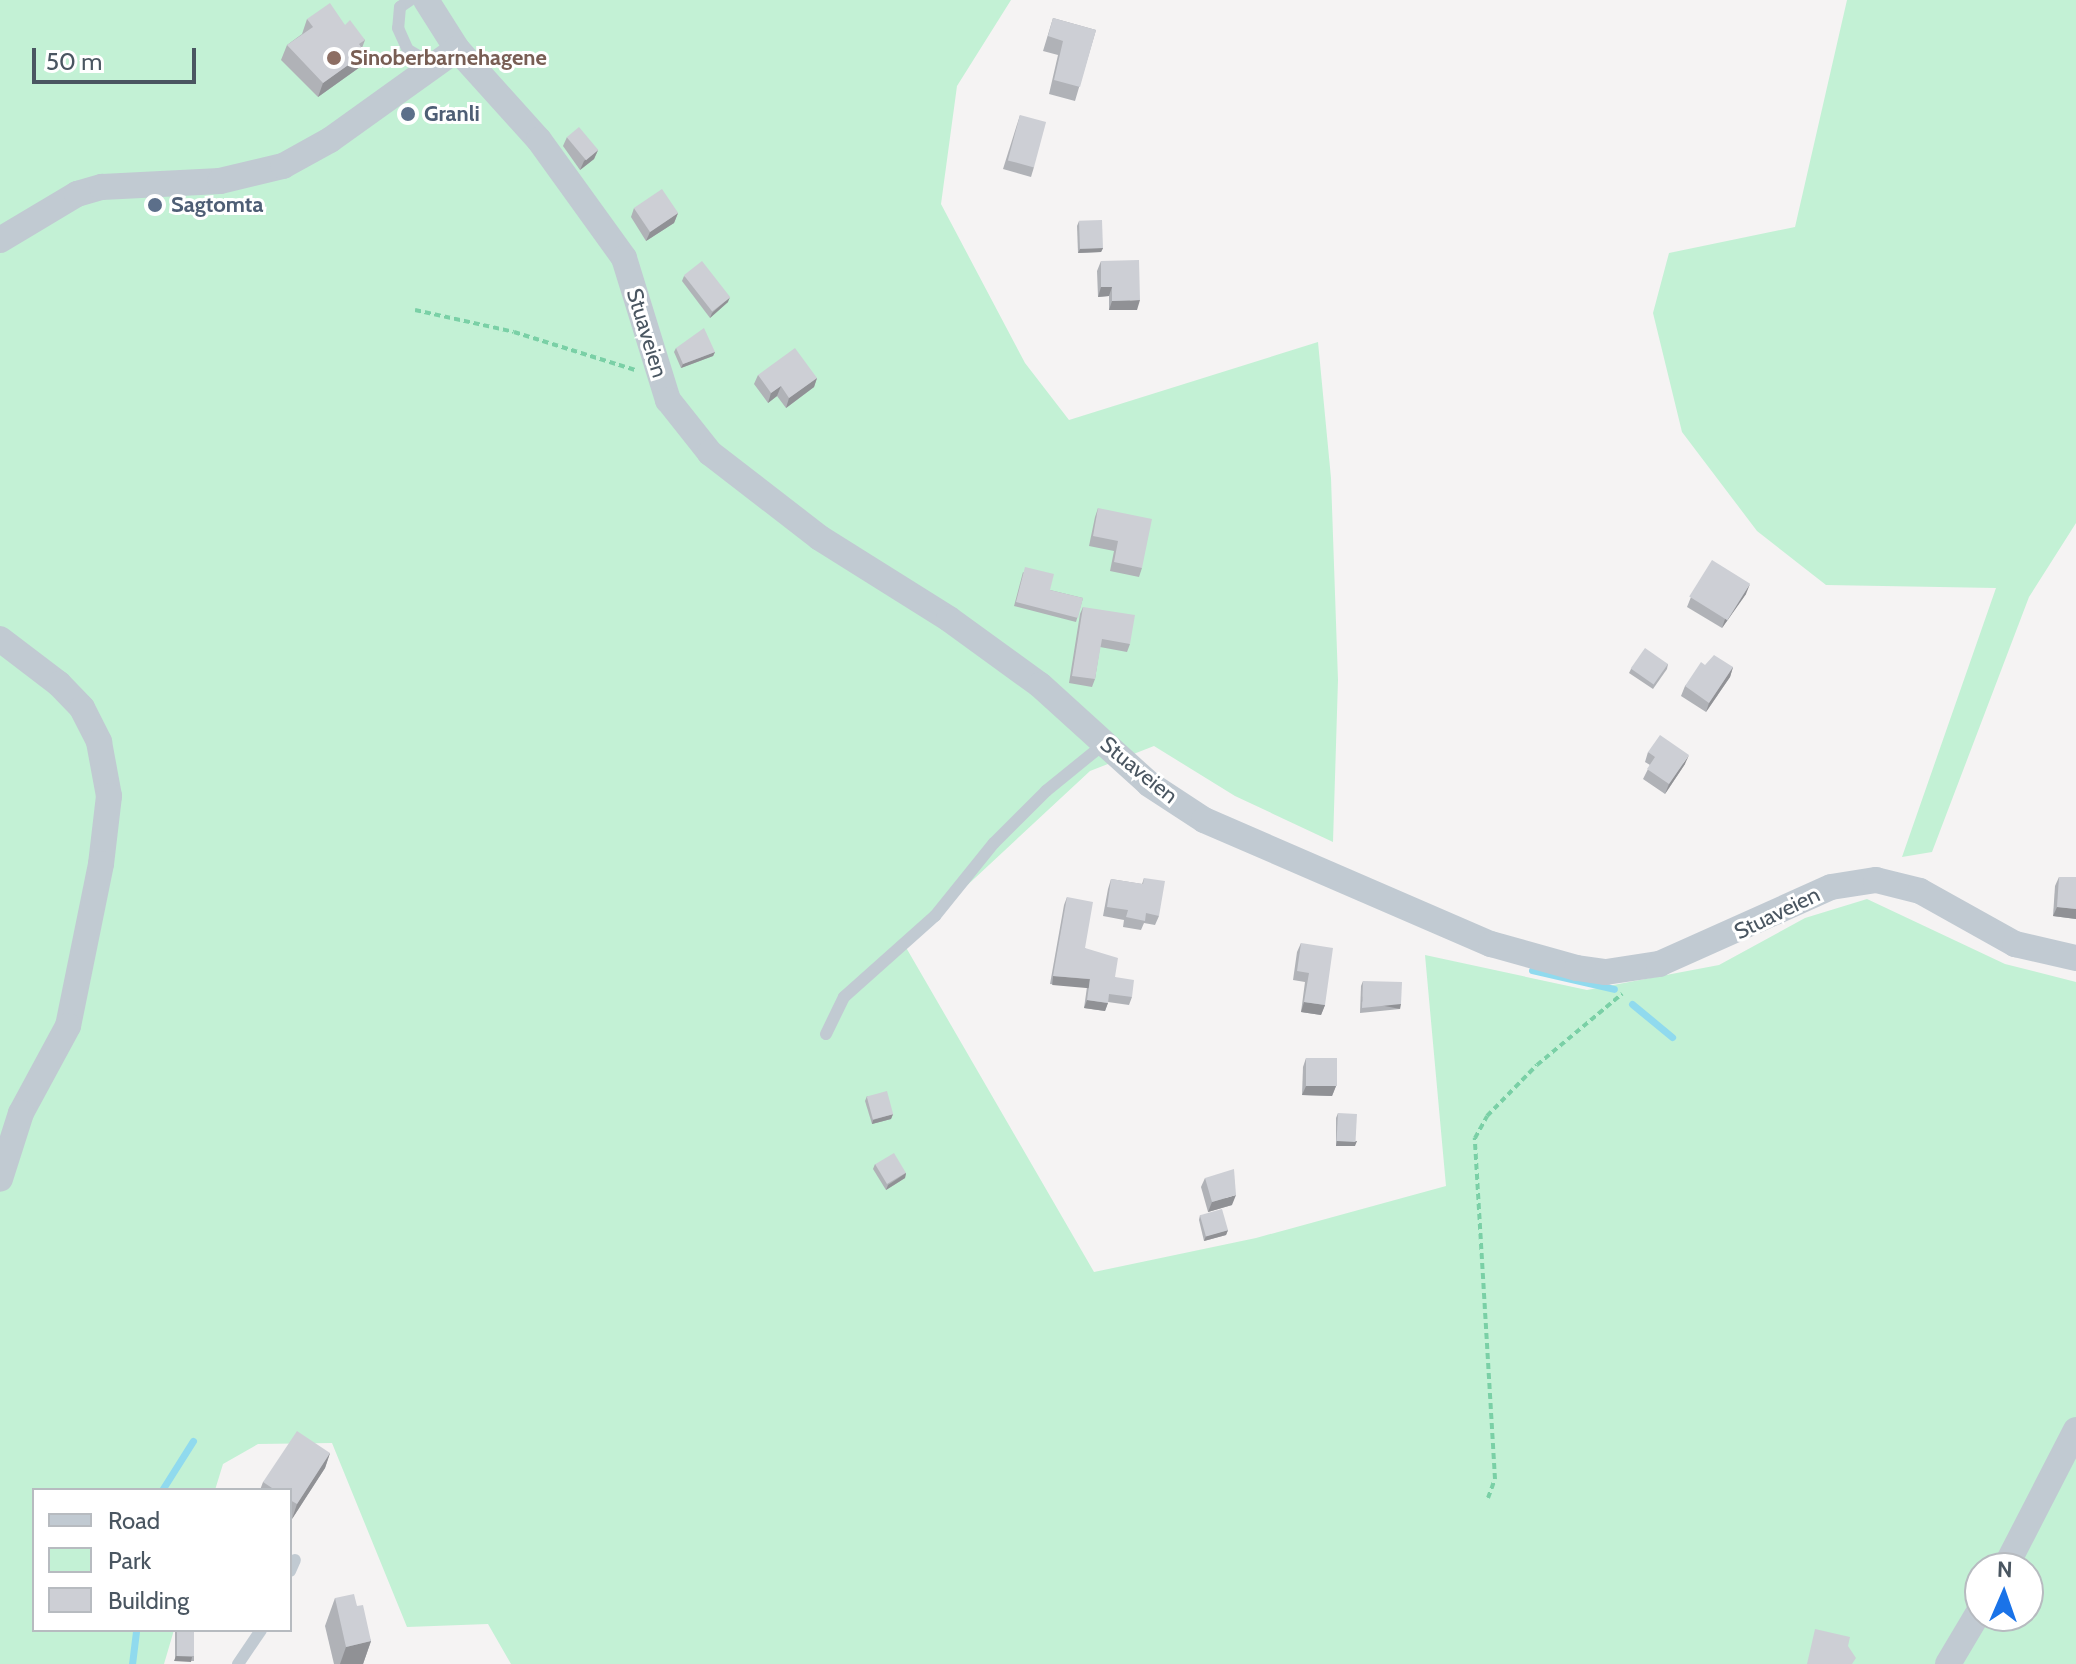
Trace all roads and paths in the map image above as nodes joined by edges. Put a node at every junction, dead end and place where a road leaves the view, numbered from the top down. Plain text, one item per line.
1 (410, 0) edge
2 (426, 0) edge
3 (457, 49) junction
4 (434, 65) junction
5 (0, 240) edge
6 (415, 310) dead end
7 (660, 379) junction
8 (0, 639) edge
9 (1105, 743) junction
10 (2076, 958) edge
11 (1632, 970) junction
12 (826, 1034) dead end
13 (0, 1179) edge
14 (2076, 1430) edge
15 (1488, 1498) dead end
16 (2013, 1552) edge
17 (260, 1632) edge
18 (1967, 1632) edge
19 (238, 1664) edge
20 (1948, 1664) edge

1 - 4 lane
2 - 3 street, Stuaveien
3 - 4 street
3 - 7 street, Stuaveien
4 - 5 street
6 - 7 path
7 - 9 street, Stuaveien
8 - 13 street
9 - 11 street, Stuaveien
9 - 12 lane
10 - 11 street, Stuaveien
11 - 15 path
14 - 16 street
17 - 19 lane
18 - 20 street

